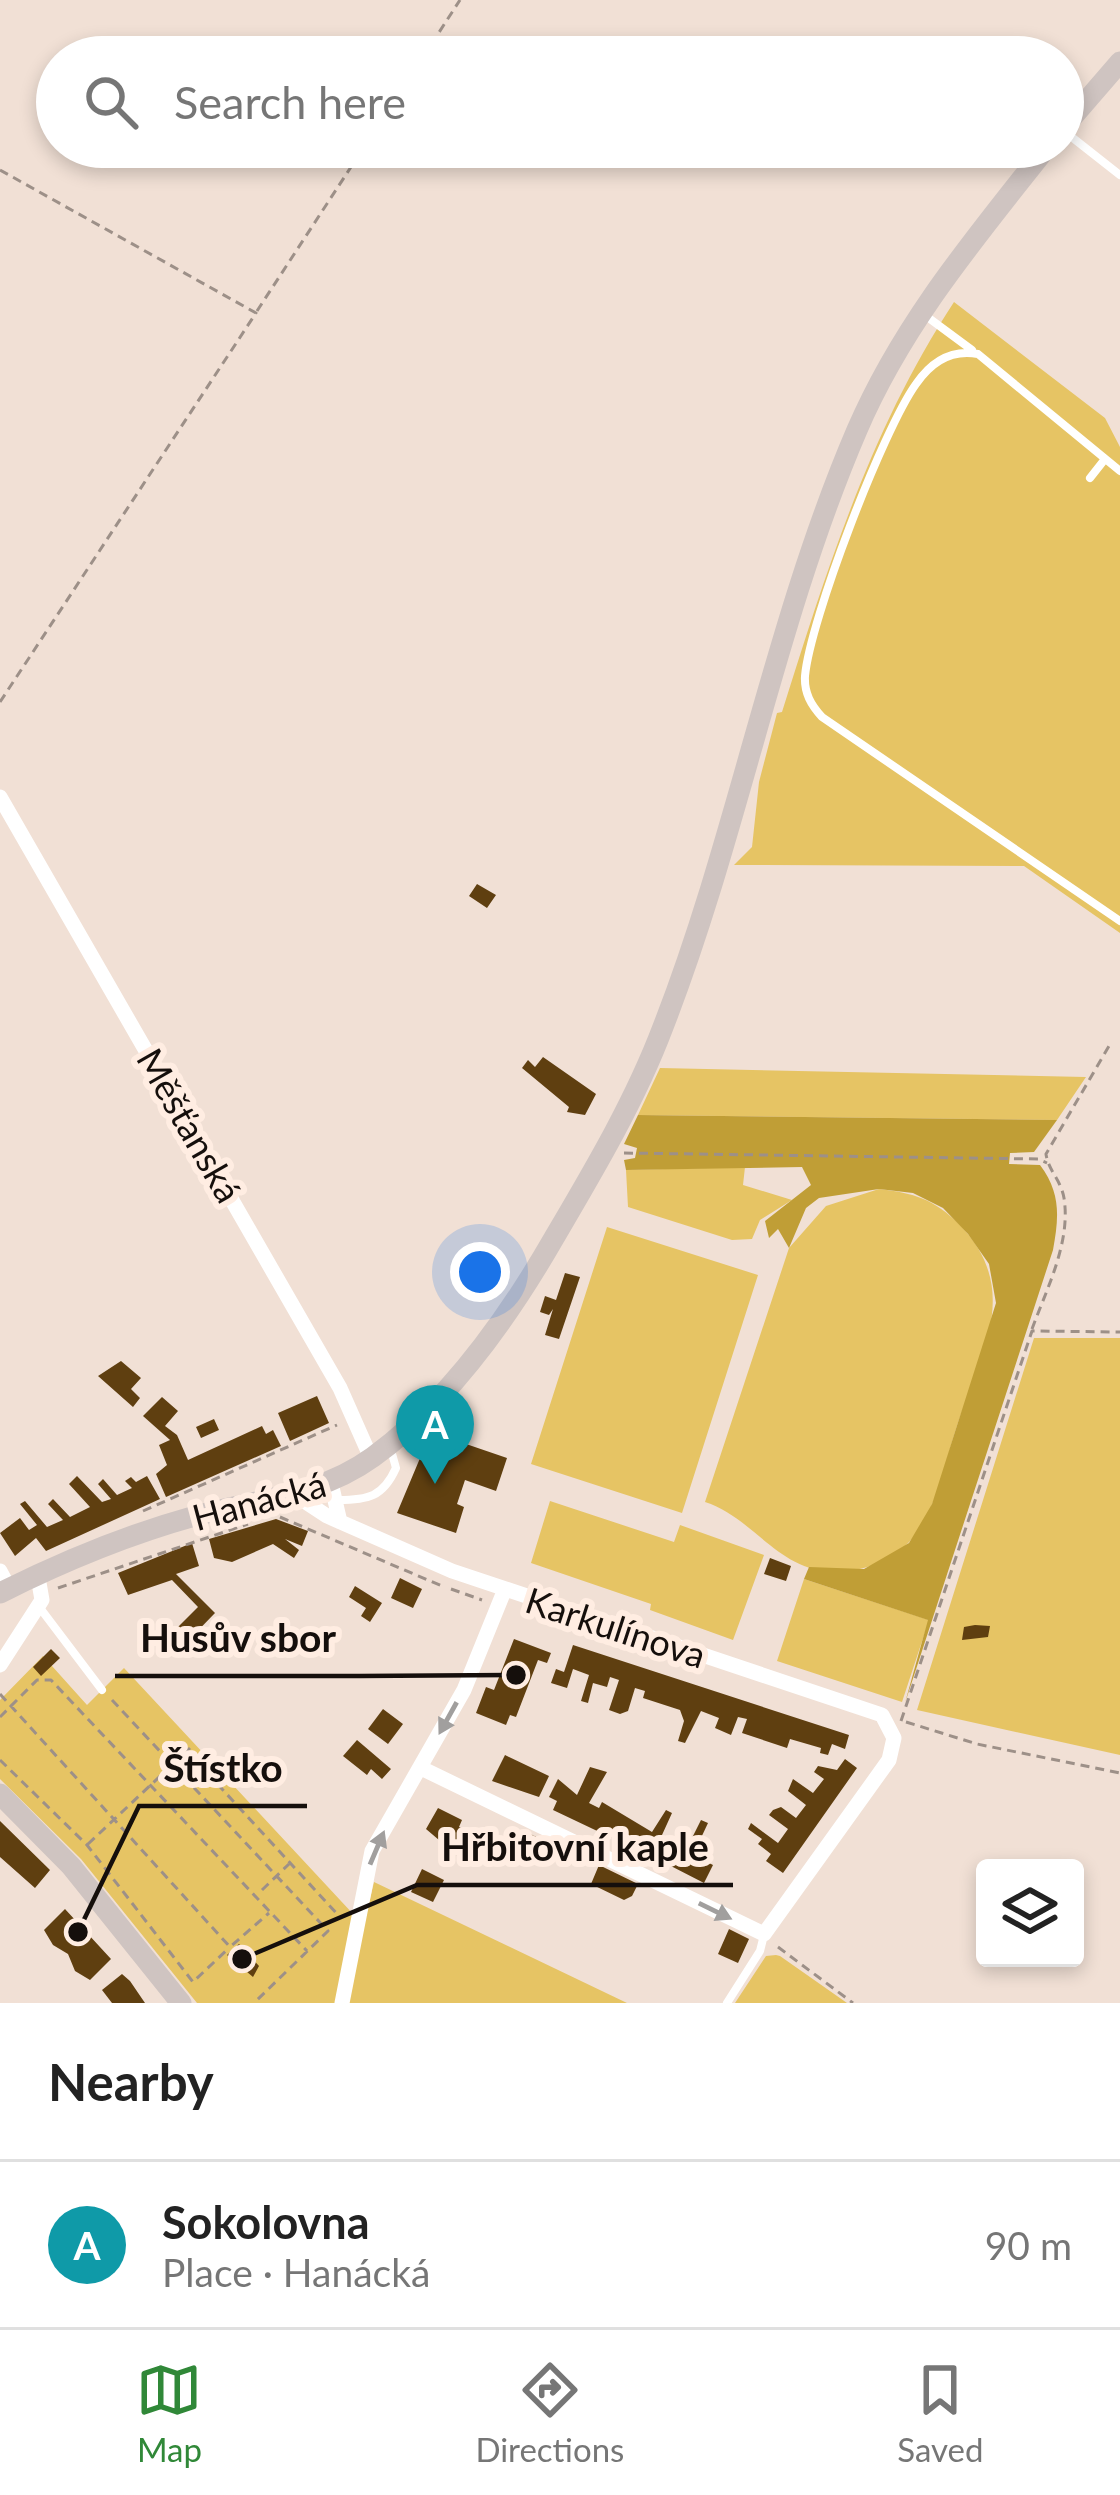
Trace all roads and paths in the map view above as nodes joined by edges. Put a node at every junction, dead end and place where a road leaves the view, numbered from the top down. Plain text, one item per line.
1 (460, 0) edge
2 (437, 36) edge
3 (1120, 62) edge
4 (1084, 104) edge
5 (1084, 146) edge
6 (350, 168) edge
7 (1031, 168) edge
8 (0, 170) edge
9 (1120, 175) edge
10 (920, 311) junction
11 (256, 313) junction
12 (978, 354) junction
13 (1105, 459) junction
14 (1120, 471) edge
15 (1090, 478) dead end
16 (0, 702) edge
17 (0, 797) edge
18 (1120, 921) edge
19 (1109, 1046) dead end
20 (604, 1153) junction
21 (1047, 1163) junction
22 (1032, 1330) junction
23 (1120, 1332) edge
24 (355, 1417) junction
25 (380, 1452) junction
26 (334, 1491) junction
27 (296, 1495) junction
28 (131, 1516) dead end
29 (274, 1517) dead end
30 (255, 1522) dead end
31 (340, 1522) junction
32 (3, 1584) edge
33 (40, 1592) junction
34 (501, 1597) junction
35 (0, 1665) edge
36 (102, 1690) joint
37 (0, 1694) edge
38 (11, 1706) junction
39 (0, 1717) edge
40 (896, 1725) junction
41 (0, 1760) edge
42 (173, 1765) junction
43 (421, 1768) junction
44 (1120, 1773) edge
45 (149, 1786) junction
46 (0, 1794) edge
47 (114, 1819) junction
48 (87, 1845) junction
49 (290, 1863) junction
50 (276, 1876) junction
51 (262, 1890) dead end
52 (269, 1913) junction
53 (339, 1916) dead end
54 (764, 1934) junction
55 (230, 1947) junction
56 (307, 1951) junction
57 (181, 2003) edge
58 (254, 2003) edge
59 (342, 2003) edge
60 (727, 2003) edge
61 (853, 2003) edge

1 - 2 path
3 - 4 street
5 - 9 lane
6 - 11 path
7 - 10 street, Hanácká
8 - 11 path
10 - 12 lane
10 - 20 street, Hanácká
11 - 16 path
12 - 13 lane
12 - 18 lane
13 - 14 lane
13 - 15 lane
17 - 24 street, Měšťanská
19 - 21 path
20 - 21 path
20 - 25 street, Hanácká
21 - 22 path
22 - 23 path
22 - 40 path
24 - 25 street, Měšťanská
24 - 28 path
25 - 26 street, Hanácká
25 - 26 lane
26 - 27 street, Hanácká
26 - 31 street
27 - 31 street, Karkulínova
27 - 33 street, Hanácká
29 - 34 path
30 - 33 path
31 - 34 street, Karkulínova
32 - 33 street, Hanácká
33 - 35 street
33 - 36 lane
34 - 40 street, Karkulínova
34 -> 43 street
36 - 42 path
37 - 38 path
38 - 39 path
38 - 45 path
38 - 47 path
40 - 44 path
40 - 54 street
41 - 48 path
42 - 45 path
42 - 49 path
42 - 50 path
43 -> 54 street
59 -> 43 street
45 - 47 path
45 - 52 path
46 - 57 street
47 - 48 path
47 - 55 path
48 - 55 path
49 - 50 path
49 - 53 path
50 - 51 path
50 - 56 path
52 - 55 path
52 - 56 path
54 - 60 lane
54 - 61 path
56 - 58 path

